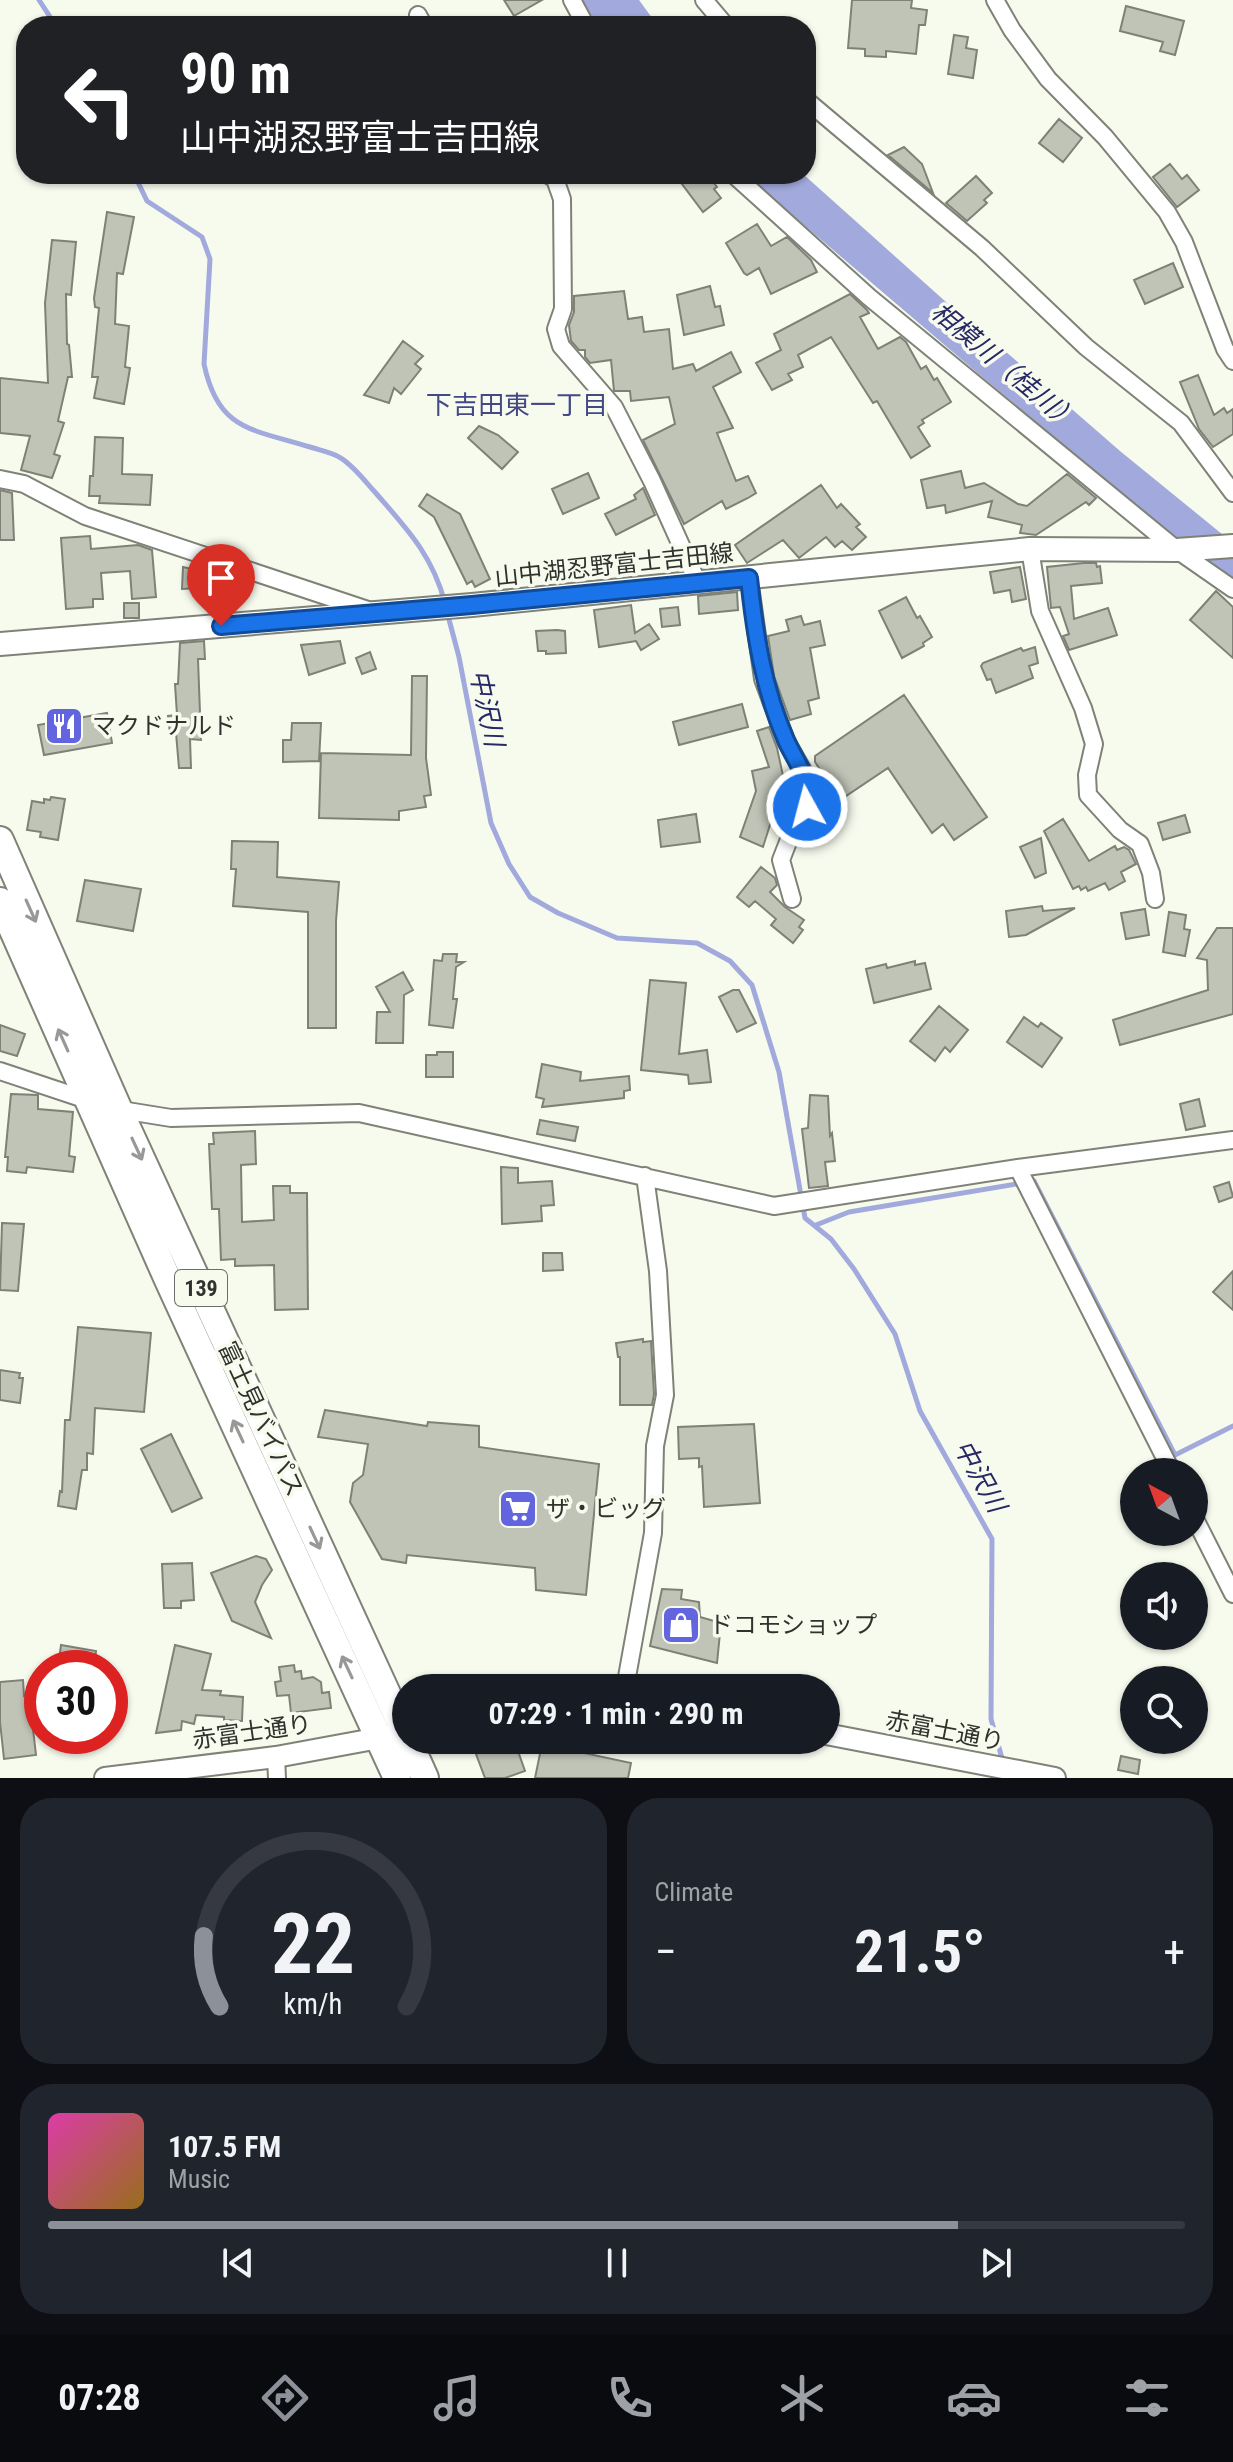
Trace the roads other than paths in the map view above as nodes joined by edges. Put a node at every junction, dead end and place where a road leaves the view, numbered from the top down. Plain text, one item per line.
1 (704, 0) edge
2 (995, 0) edge
3 (718, 16) edge
4 (816, 108) edge
5 (557, 184) edge
6 (744, 184) edge
7 (1233, 361) edge
8 (0, 479) edge
9 (1233, 493) edge
10 (1233, 546) edge
11 (1030, 549) junction
12 (1184, 549) junction
13 (749, 578) junction
14 (698, 583) junction
15 (1233, 589) edge
16 (386, 612) junction
17 (0, 644) edge
18 (0, 840) edge
19 (792, 899) dead end
20 (1155, 899) dead end
21 (0, 901) edge
22 (0, 1071) edge
23 (90, 1101) junction
24 (119, 1110) junction
25 (1233, 1140) edge
26 (1018, 1168) junction
27 (645, 1176) junction
28 (1165, 1458) edge
29 (1208, 1545) edge
30 (1233, 1594) edge
31 (628, 1674) edge
32 (392, 1703) edge
33 (392, 1737) edge
34 (840, 1737) edge
35 (379, 1738) junction
36 (415, 1754) edge
37 (276, 1768) edge
38 (105, 1778) edge
39 (397, 1778) edge
40 (425, 1778) edge
41 (1055, 1778) edge

1 - 3 street
2 - 7 street
4 - 9 street
5 - 14 street
6 - 12 street
8 - 16 street
10 - 12 main road, 山中湖忍野富士吉田線
11 - 12 main road, 山中湖忍野富士吉田線
11 - 13 main road, 山中湖忍野富士吉田線
11 - 20 street
12 - 15 street
13 - 14 main road, 山中湖忍野富士吉田線
13 - 19 street
14 - 16 main road, 山中湖忍野富士吉田線
16 - 17 main road, 山中湖忍野富士吉田線
18 -> 24 highway, 富士見バイパス / 139
23 -> 21 highway, 富士見バイパス / 139
22 - 23 street
23 - 24 street
35 -> 23 highway, 富士見バイパス / 139
24 - 27 street
24 -> 32 highway, 富士見バイパス / 139
25 - 26 street
26 - 27 street
26 - 28 street
27 - 31 street
29 - 30 street
33 - 35 street, 赤富士通り
34 - 41 street, 赤富士通り
35 - 37 street, 赤富士通り
35 - 39 highway, 富士見バイパス / 139
36 - 40 highway, 富士見バイパス / 139
37 - 38 street, 赤富士通り

